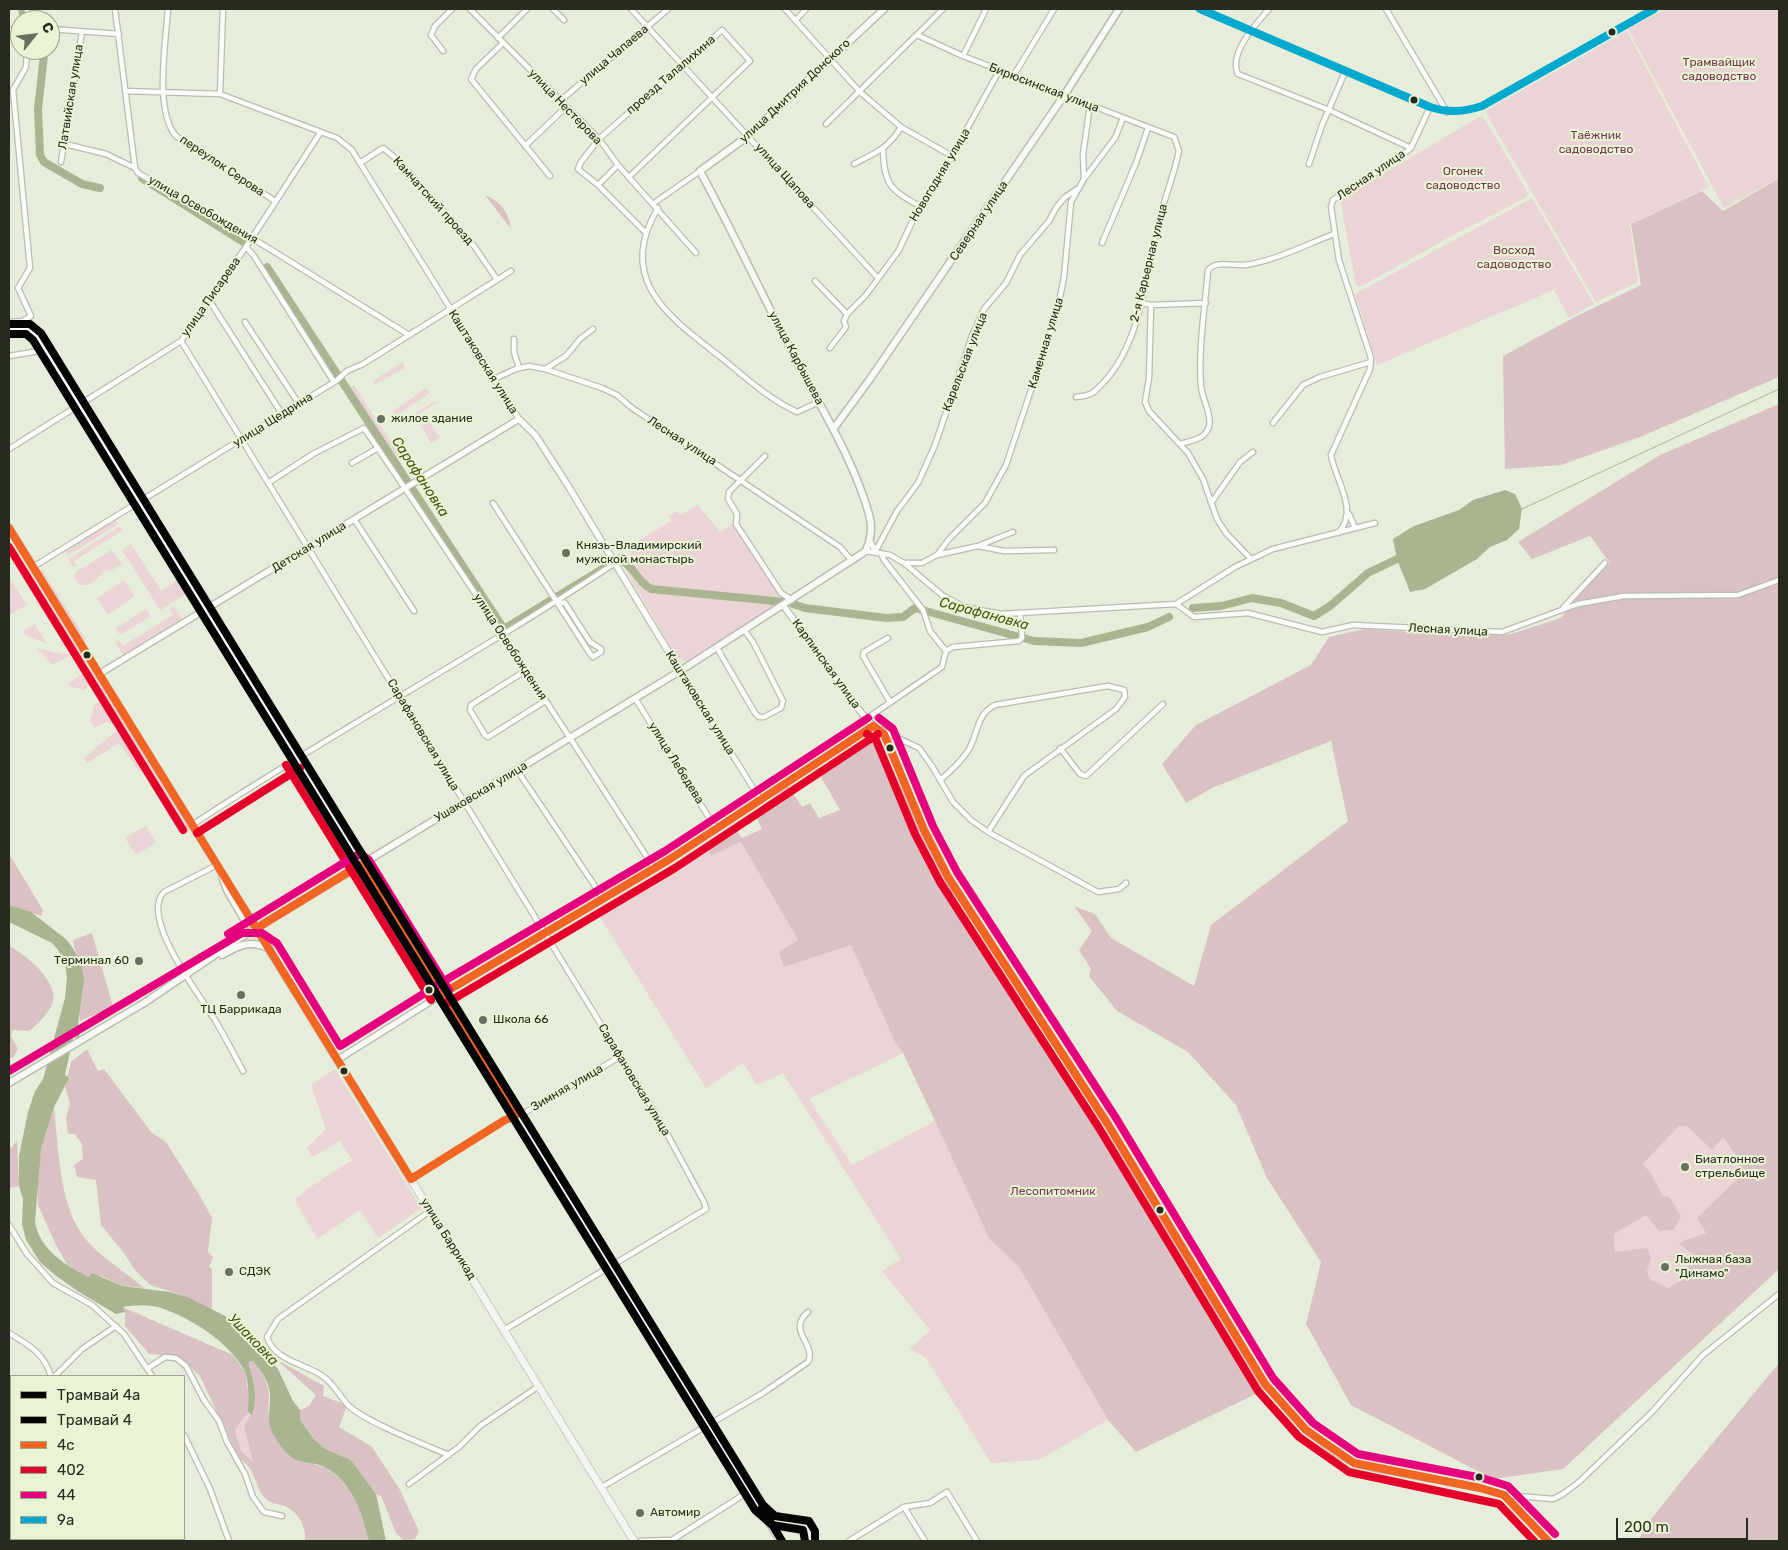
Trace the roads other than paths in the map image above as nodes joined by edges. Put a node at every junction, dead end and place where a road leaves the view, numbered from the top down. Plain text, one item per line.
1 (115, 9) edge
2 (168, 9) edge
3 (223, 9) edge
4 (452, 9) edge
5 (470, 9) edge
6 (527, 9) edge
7 (553, 9) edge
8 (631, 9) edge
9 (668, 9) edge
10 (785, 9) edge
11 (806, 9) edge
12 (884, 9) edge
13 (943, 9) edge
14 (986, 9) edge
15 (1054, 9) edge
16 (1119, 9) edge
17 (1200, 9) edge
18 (1269, 9) edge
19 (1386, 9) edge
20 (1654, 9) edge
21 (564, 20) dead end
22 (796, 20) junction
23 (647, 28) junction
24 (60, 30) edge
25 (1250, 31) junction
26 (82, 32) junction
27 (119, 34) junction
28 (917, 35) junction
29 (498, 38) junction
30 (503, 43) junction
31 (443, 51) dead end
32 (963, 56) junction
33 (831, 59) junction
34 (26, 60) edge
35 (682, 65) junction
36 (999, 71) junction
37 (1345, 72) junction
38 (1014, 75) junction
39 (11, 90) edge
40 (125, 91) junction
41 (860, 92) junction
42 (163, 93) junction
43 (220, 94) junction
44 (1066, 94) junction
45 (712, 98) junction
46 (560, 101) junction
47 (1090, 105) junction
48 (566, 107) junction
49 (1430, 107) junction
50 (1329, 110) junction
51 (1447, 112) junction
52 (1123, 118) junction
53 (826, 124) dead end
54 (901, 127) junction
55 (1148, 128) junction
56 (320, 133) junction
57 (748, 136) junction
58 (1174, 137) joint
59 (599, 139) junction
60 (65, 144) junction
61 (525, 146) junction
62 (1411, 148) junction
63 (883, 149) junction
64 (952, 156) junction
65 (61, 162) dead end
66 (360, 163) junction
67 (618, 164) junction
68 (854, 164) dead end
69 (1309, 164) dead end
70 (136, 168) junction
71 (700, 171) junction
72 (550, 176) dead end
73 (630, 176) junction
74 (1084, 179) junction
75 (598, 185) junction
76 (1078, 189) junction
77 (275, 201) junction
78 (654, 203) junction
79 (921, 207) junction
80 (658, 208) junction
81 (645, 232) junction
82 (1334, 234) junction
83 (252, 238) junction
84 (1102, 243) dead end
85 (246, 247) junction
86 (696, 254) dead end
87 (511, 271) dead end
88 (877, 277) junction
89 (496, 278) junction
90 (815, 281) dead end
91 (209, 300) junction
92 (1142, 303) junction
93 (1206, 303) junction
94 (1151, 305) junction
95 (450, 309) junction
96 (847, 314) junction
97 (9, 322) edge
98 (245, 322) dead end
99 (9, 329) edge
100 (592, 329) dead end
101 (409, 335) junction
102 (514, 339) dead end
103 (181, 341) junction
104 (830, 348) dead end
105 (45, 350) junction
106 (9, 356) edge
107 (1371, 362) junction
108 (520, 368) junction
109 (545, 369) junction
110 (494, 379) junction
111 (335, 381) junction
112 (1076, 398) dead end
113 (819, 402) junction
114 (76, 404) junction
115 (299, 404) junction
116 (282, 414) junction
117 (519, 419) junction
118 (1273, 423) dead end
119 (834, 428) junction
120 (241, 440) junction
121 (1180, 444) junction
122 (378, 448) junction
123 (9, 449) edge
124 (1253, 452) dead end
125 (765, 456) dead end
126 (352, 463) dead end
127 (741, 480) junction
128 (268, 482) junction
129 (405, 488) junction
130 (492, 503) dead end
131 (1211, 503) junction
132 (137, 504) junction
133 (1348, 513) junction
134 (354, 519) junction
135 (1375, 523) dead end
136 (9, 528) edge
137 (1355, 528) junction
138 (1013, 532) dead end
139 (1338, 533) junction
140 (871, 541) junction
141 (978, 546) junction
142 (309, 547) junction
143 (1054, 550) dead end
144 (866, 551) junction
145 (875, 552) junction
146 (881, 553) junction
147 (937, 555) junction
148 (1251, 559) junction
149 (853, 561) junction
150 (615, 563) junction
151 (904, 563) junction
152 (1605, 563) dead end
153 (33, 567) junction
154 (1779, 580) edge
155 (792, 600) junction
156 (556, 602) junction
157 (1176, 604) junction
158 (783, 605) junction
159 (203, 610) junction
160 (1562, 610) junction
161 (414, 611) dead end
162 (1020, 613) junction
163 (744, 630) junction
164 (504, 634) junction
165 (888, 638) dead end
166 (717, 648) junction
167 (946, 651) junction
168 (525, 671) junction
169 (680, 671) junction
170 (99, 674) junction
171 (400, 697) junction
172 (635, 698) junction
173 (545, 701) junction
174 (890, 702) junction
175 (1164, 704) dead end
176 (866, 719) junction
177 (873, 726) junction
178 (880, 729) junction
179 (569, 738) junction
180 (1060, 748) junction
181 (295, 760) junction
182 (517, 770) junction
183 (940, 780) junction
184 (760, 799) junction
185 (464, 802) junction
186 (192, 824) junction
187 (716, 829) junction
188 (988, 832) junction
189 (218, 865) junction
190 (360, 866) junction
191 (654, 868) junction
192 (1126, 883) dead end
193 (603, 898) junction
194 (257, 928) junction
195 (544, 934) junction
196 (240, 938) junction
197 (270, 950) junction
198 (186, 976) junction
199 (440, 995) junction
200 (621, 1056) junction
201 (338, 1060) junction
202 (243, 1071) dead end
203 (9, 1083) edge
204 (515, 1116) junction
205 (411, 1179) junction
206 (430, 1211) junction
207 (9, 1225) edge
208 (608, 1267) junction
209 (1779, 1294) edge
210 (808, 1312) dead end
211 (116, 1326) junction
212 (504, 1330) junction
213 (9, 1333) edge
214 (148, 1368) junction
215 (53, 1375) edge
216 (54, 1375) edge
217 (152, 1375) edge
218 (539, 1386) junction
219 (706, 1426) junction
220 (185, 1437) edge
221 (449, 1455) junction
222 (409, 1484) dead end
223 (602, 1487) junction
224 (748, 1492) junction
225 (1504, 1495) junction
226 (904, 1507) junction
227 (282, 1516) dead end
228 (229, 1541) edge
229 (634, 1541) edge
230 (641, 1541) edge
231 (780, 1541) edge
232 (849, 1541) edge
233 (924, 1541) edge
234 (978, 1541) edge
235 (1548, 1541) edge

1 - 27 street, улица Освобождения
2 - 42 street, переулок Серова
3 - 43 street
4 - 31 street
5 - 29 street, улица Нестерова
6 - 29 street
7 - 21 street
8 - 23 street, улица Щапова
9 - 23 street, улица Чапаева
10 - 22 street
11 - 22 street
12 - 33 main road, улица Дмитрия Донского
13 - 28 street
14 - 32 street
15 - 38 street
16 - 44 main road, Северная улица
17 - 25 street
18 - 25 street
19 - 51 street
20 - 51 street
22 - 33 street
23 - 35 street, улица Щапова
23 - 46 street, улица Чапаева
24 - 26 street
25 - 37 street
25 - 50 street
26 - 27 street
26 - 60 street, Латвийская улица
27 - 40 street, улица Освобождения
28 - 32 street, Бирюсинская улица
28 - 41 street
29 - 30 street, улица Нестерова
30 - 46 street, улица Нестерова
30 - 61 street
32 - 36 street, Бирюсинская улица
33 - 41 street
33 - 57 main road, улица Дмитрия Донского
34 - 39 street
35 - 45 street, улица Щапова
35 - 45 street, проезд Талалихина
35 - 59 street, проезд Талалихина
36 - 38 street, Бирюсинская улица
36 - 64 street, Новогодняя улица
37 - 49 street
37 - 50 street
38 - 44 street, Бирюсинская улица
39 - 97 street
40 - 42 street, Каштаковская улица
40 - 70 street, улица Освобождения
41 - 53 street
41 - 54 street
42 - 43 street, Каштаковская улица
42 - 77 street, переулок Серова
43 - 56 street, Каштаковская улица
44 - 47 street, Бирюсинская улица
44 - 119 main road, Северная улица
45 - 57 street, улица Щапова
45 - 73 street, проезд Талалихина
46 - 48 street, улица Нестерова
47 - 52 street, Бирюсинская улица
47 - 74 street
48 - 59 street, улица Нестерова
48 - 61 street
49 - 51 street
49 - 62 street, Лесная улица
50 - 62 street
50 - 69 street
52 - 55 street, Бирюсинская улица
52 - 74 street, Каменная улица
54 - 63 street
54 - 64 street
55 - 58 street, Бирюсинская улица
55 - 84 street
56 - 66 street, Каштаковская улица
56 - 77 street, улица Писарева
57 - 71 main road, улица Дмитрия Донского
57 - 88 street, улица Щапова
58 - 92 street, 2-я Карьерная улица
59 - 67 street, улица Нестерова
59 - 75 street, проезд Талалихина
60 - 65 street, Латвийская улица
60 - 70 street
61 - 72 street
62 - 82 street, Лесная улица
63 - 68 street
63 - 79 street
64 - 79 street, Новогодняя улица
66 - 89 street, Камчатский проезд
66 - 95 street, Каштаковская улица
67 - 73 street, улица Нестерова
67 - 75 street
70 - 83 street, улица Освобождения
71 - 78 street, улица Дмитрия Донского
71 - 113 main road, улица Карбышева
73 - 78 street, улица Нестерова
74 - 76 street, Каменная улица
75 - 81 street
76 - 145 street, Карельская улица
76 - 147 street, Каменная улица
77 - 83 street, улица Писарева
78 - 80 street, улица Нестерова
79 - 88 street, Новогодняя улица
80 - 81 street
80 - 86 street, улица Нестерова
81 - 113 street, улица Карбышева
82 - 93 street
82 - 107 street, Лесная улица
83 - 85 street, улица Писарева
83 - 101 street, улица Освобождения
85 - 91 street, улица Писарева
85 - 111 street, улица Освобождения
87 - 89 street, улица Щедрина
88 - 96 street, Новогодняя улица
89 - 95 street, улица Щедрина
90 - 96 street
91 - 103 street, улица Писарева
91 - 116 street
92 - 94 street
92 - 112 street, 2-я Карьерная улица
93 - 94 street
93 - 121 street
94 - 121 street, 2-я Карьерная улица
95 - 101 street, улица Щедрина
95 - 110 street, Каштаковская улица
96 - 104 street
98 - 115 street
99 - 105 street
100 - 109 street
101 - 111 street, улица Щедрина
102 - 108 street
103 - 114 street, улица Писарева
103 - 120 street, Сарафановская улица
105 - 106 street
105 - 114 street
107 - 118 street
107 - 133 street
108 - 109 street, Лесная улица
108 - 110 street, Лесная улица
109 - 127 street, Лесная улица
110 - 117 street, Каштаковская улица
111 - 115 street, улица Щедрина
113 - 119 main road, улица Карбышева
114 - 123 street, улица Писарева
114 - 132 street
115 - 116 street, улица Щедрина
116 - 120 street, улица Щедрина
117 - 129 street, Детская улица
117 - 150 street, Каштаковская улица
119 - 140 main road, улица Карбышева
120 - 128 street, Сарафановская улица
120 - 132 street, улица Щедрина
121 - 131 street, 2-я Карьерная улица
122 - 126 street
122 - 128 street, улица Освобождения
122 - 129 street, улица Освобождения
124 - 131 street
125 - 127 street
127 - 149 street, Лесная улица
127 - 155 street
128 - 142 street, Сарафановская улица
129 - 134 street, Детская улица
129 - 164 street, улица Освобождения
130 - 156 street
131 - 148 street, 2-я Карьерная улица
132 - 153 street, улица Щедрина
132 - 159 street
133 - 137 street
133 - 139 street
134 - 142 street, Детская улица
134 - 161 street
135 - 137 street
136 - 153 main road, улица Баррикад
137 - 139 street
138 - 141 street
139 - 148 street
140 - 144 main road, улица Карбышева
140 - 145 street
141 - 143 street
141 - 147 street
142 - 159 street, Детская улица
142 - 171 street, Сарафановская улица
144 - 145 street
144 - 149 main road, Ушаковская улица
145 - 146 street
146 - 151 street
146 - 167 street
147 - 151 street
148 - 157 street
149 - 155 main road, Ушаковская улица
150 - 156 street
150 - 169 street, Каштаковская улица
151 - 162 street
152 - 160 street
153 - 170 main road, улица Баррикад
154 - 160 street, Лесная улица
155 - 158 main road, Ушаковская улица
156 - 156 street
156 - 164 street
157 - 160 street, Лесная улица
157 - 162 street
158 - 163 main road, Ушаковская улица
158 - 176 street, Карпинская улица
159 - 170 street, Детская улица
159 - 181 street
162 - 167 street
163 - 166 main road, Ушаковская улица
163 - 166 street
164 - 168 street, улица Освобождения
164 - 171 street
165 - 174 street
166 - 169 main road, Ушаковская улица
167 - 174 street
168 - 173 street, улица Освобождения
168 - 173 street
169 - 172 main road, Ушаковская улица
169 - 184 street, Каштаковская улица
170 - 186 main road, улица Баррикад
171 - 181 street
171 - 185 street, Сарафановская улица
172 - 179 main road, Ушаковская улица
172 - 187 street, улица Лебедева
173 - 179 street, улица Освобождения
174 - 176 street
175 - 180 street
176 - 177 street, Карпинская улица
177 - 178 street, Карпинская улица
177 - 184 street
178 - 183 street
178 - 225 street
179 - 182 main road, Ушаковская улица
179 - 191 street, улица Освобождения
180 - 183 street
180 - 188 street
181 - 186 street
181 - 190 street
182 - 185 main road, Ушаковская улица
182 - 193 street
183 - 188 street
184 - 187 street
185 - 190 main road, Ушаковская улица
185 - 195 street, Сарафановская улица
186 - 189 main road, улица Баррикад
187 - 191 street
188 - 192 street
189 - 194 main road, улица Баррикад
189 - 196 main road
189 - 198 street
190 - 194 main road, Ушаковская улица
190 - 199 street
191 - 193 street
193 - 195 street
194 - 196 main road, Ушаковская улица
194 - 197 main road, улица Баррикад
195 - 199 street
195 - 200 street, Сарафановская улица
196 - 198 main road, Ушаковская улица
197 - 198 main road
197 - 201 main road, улица Баррикад
198 - 202 street
198 - 203 main road, Ушаковская улица
199 - 201 street
199 - 204 street
200 - 204 street, Зимняя улица
200 - 208 street, Сарафановская улица
201 - 205 main road, улица Баррикад
204 - 205 street, Зимняя улица
204 - 208 street
205 - 206 main road, улица Баррикад
206 - 212 main road, улица Баррикад
206 - 221 street
207 - 211 street
208 - 212 street
208 - 219 street
209 - 225 street
210 - 219 street
211 - 214 street
211 - 216 street
212 - 218 main road, улица Баррикад
213 - 215 street
214 - 217 street
214 - 227 street
218 - 221 street
218 - 223 main road, улица Баррикад
219 - 223 street
219 - 224 street
220 - 228 street
221 - 222 street
223 - 229 main road, улица Баррикад
224 - 230 street
224 - 231 street
225 - 235 street
226 - 232 street
226 - 233 street
226 - 234 street

